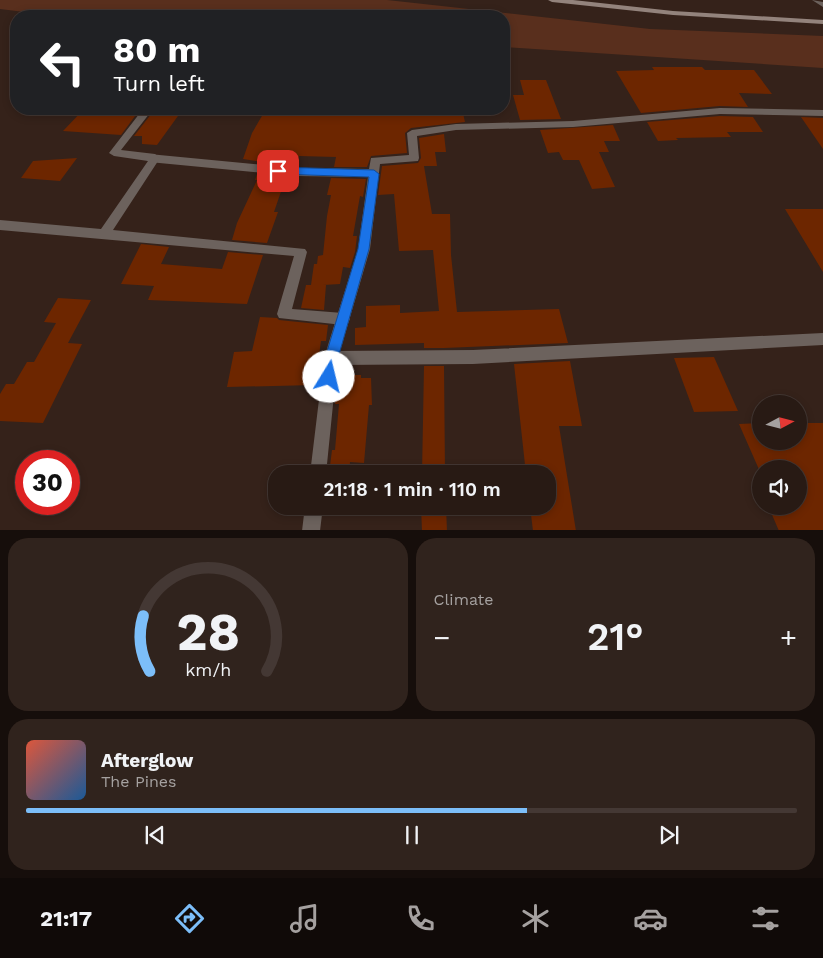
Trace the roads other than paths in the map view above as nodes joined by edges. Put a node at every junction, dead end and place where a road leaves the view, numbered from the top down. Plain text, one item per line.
1 (552, 0) edge
2 (816, 0) edge
3 (823, 5) edge
4 (823, 22) edge
5 (823, 113) edge
6 (143, 115) edge
7 (149, 158) junction
8 (374, 174) junction
9 (0, 225) edge
10 (104, 234) junction
11 (343, 319) junction
12 (823, 340) edge
13 (331, 358) junction
14 (319, 465) edge
15 (313, 515) edge
16 (312, 530) edge

1 - 4 street
2 - 3 street
5 - 8 street
6 - 7 street
7 - 8 street
7 - 10 street
8 - 11 street
9 - 10 street
10 - 11 street
11 - 13 street
12 - 13 street
13 - 14 street
15 - 16 street

